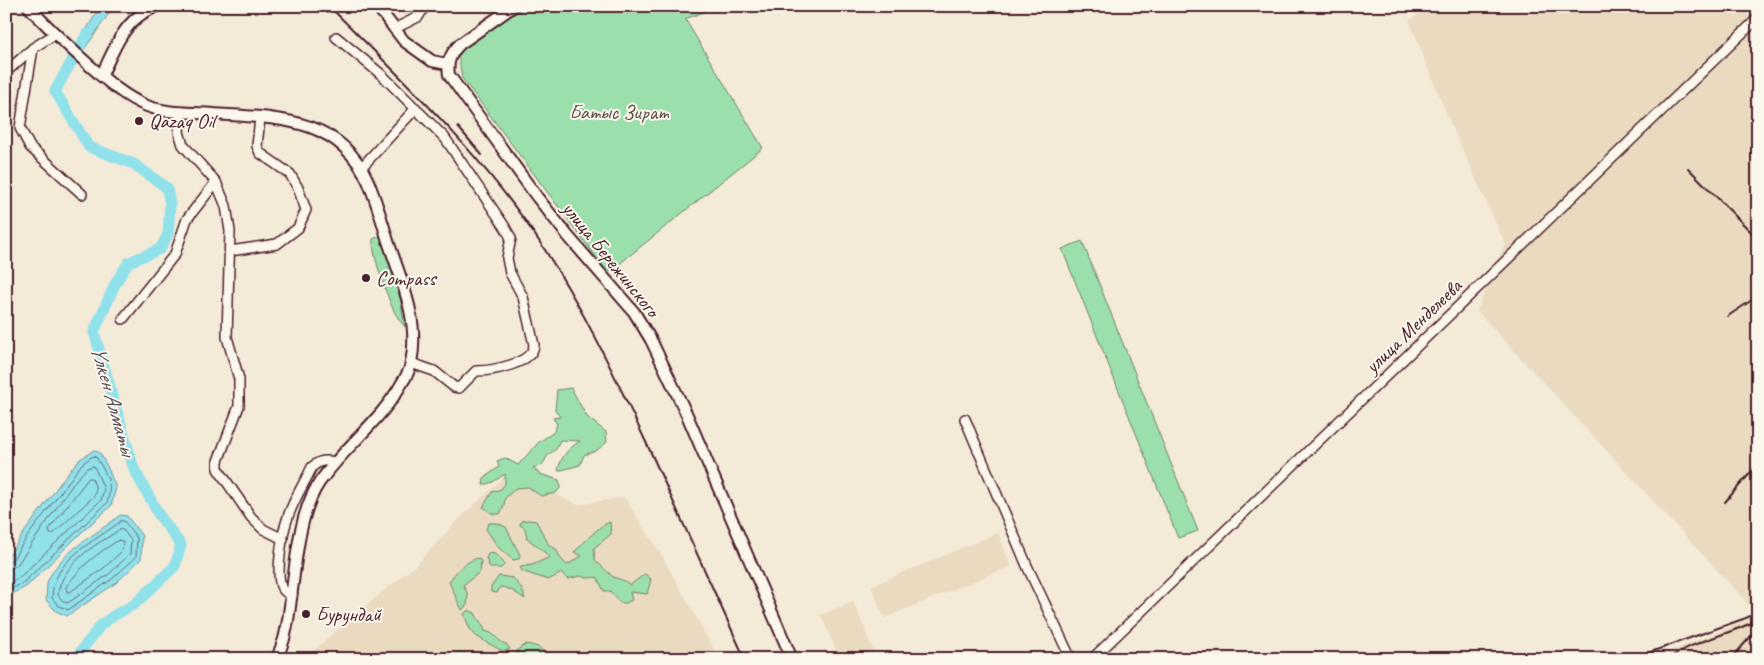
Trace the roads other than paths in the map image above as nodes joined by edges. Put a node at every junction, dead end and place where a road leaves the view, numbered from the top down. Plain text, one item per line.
1 (28, 6) edge
2 (156, 6) edge
3 (377, 6) edge
4 (417, 6) edge
5 (425, 6) edge
6 (514, 6) edge
7 (418, 17) junction
8 (1758, 18) edge
9 (394, 29) junction
10 (58, 37) junction
11 (336, 37) dead end
12 (33, 48) junction
13 (447, 64) junction
14 (6, 72) edge
15 (102, 76) junction
16 (416, 108) junction
17 (181, 112) junction
18 (260, 118) junction
19 (361, 168) junction
20 (216, 182) junction
21 (82, 194) dead end
22 (230, 251) junction
23 (123, 319) dead end
24 (411, 363) junction
25 (965, 419) dead end
26 (336, 462) junction
27 (283, 540) junction
28 (292, 596) junction
29 (277, 659) edge
30 (792, 659) edge
31 (1071, 659) edge
32 (1092, 659) edge

1 - 10 main road
2 - 15 main road
3 - 9 main road
4 - 7 street
5 - 7 street
6 - 13 main road
7 - 9 street
8 - 32 street, улица Менделеева
9 - 13 main road
10 - 12 street
10 - 15 main road
11 - 16 street
12 - 14 street
12 - 21 street
13 - 30 main road, улица Бережинского
15 - 17 main road
16 - 19 street
16 - 24 street
17 - 18 main road
17 - 20 street
18 - 19 main road
18 - 22 street
19 - 24 main road
20 - 22 street
20 - 23 street
22 - 27 street
24 - 26 main road
25 - 31 street
26 - 27 street
26 - 28 main road
27 - 28 street
28 - 29 main road

